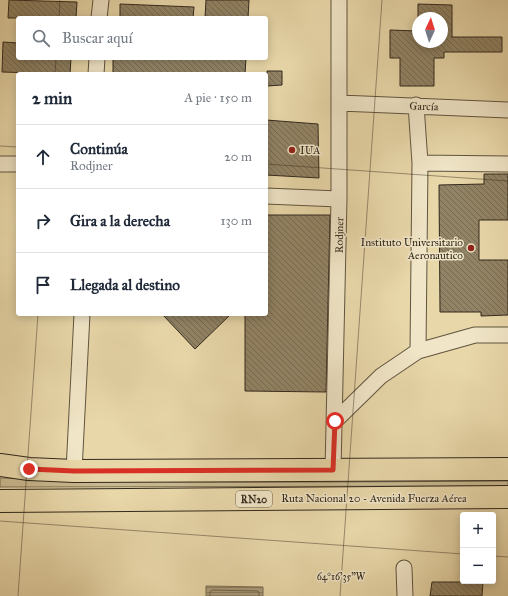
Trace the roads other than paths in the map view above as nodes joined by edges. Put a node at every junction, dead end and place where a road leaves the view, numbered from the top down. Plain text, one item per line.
1 (100, 0) edge
2 (339, 0) edge
3 (99, 16) edge
4 (97, 60) edge
5 (96, 72) edge
6 (340, 103) junction
7 (416, 105) junction
8 (508, 110) edge
9 (420, 163) junction
10 (0, 164) edge
11 (16, 164) edge
12 (508, 164) edge
13 (268, 196) edge
14 (339, 199) junction
15 (82, 316) edge
16 (508, 336) edge
17 (418, 351) junction
18 (335, 421) junction
19 (0, 465) edge
20 (508, 469) edge
21 (333, 470) junction
22 (74, 471) junction
23 (508, 497) edge
24 (0, 502) edge
25 (404, 568) dead end
26 (405, 596) edge

1 - 3 street
2 - 6 street, Rodjner
4 - 5 street
6 - 7 street, García
6 - 14 street, Rodjner
7 - 8 street, García
7 - 9 street
9 - 12 street
9 - 17 street
10 - 11 street
13 - 14 street
14 - 18 street, Rodjner
15 - 22 street
16 - 17 street
17 - 18 street
18 - 21 street, Rodjner
19 - 22 main road
20 - 21 main road
21 - 22 main road
23 - 24 main road, Ruta Nacional 20 - Avenida Fuerza Aérea / RN20
25 - 26 street

